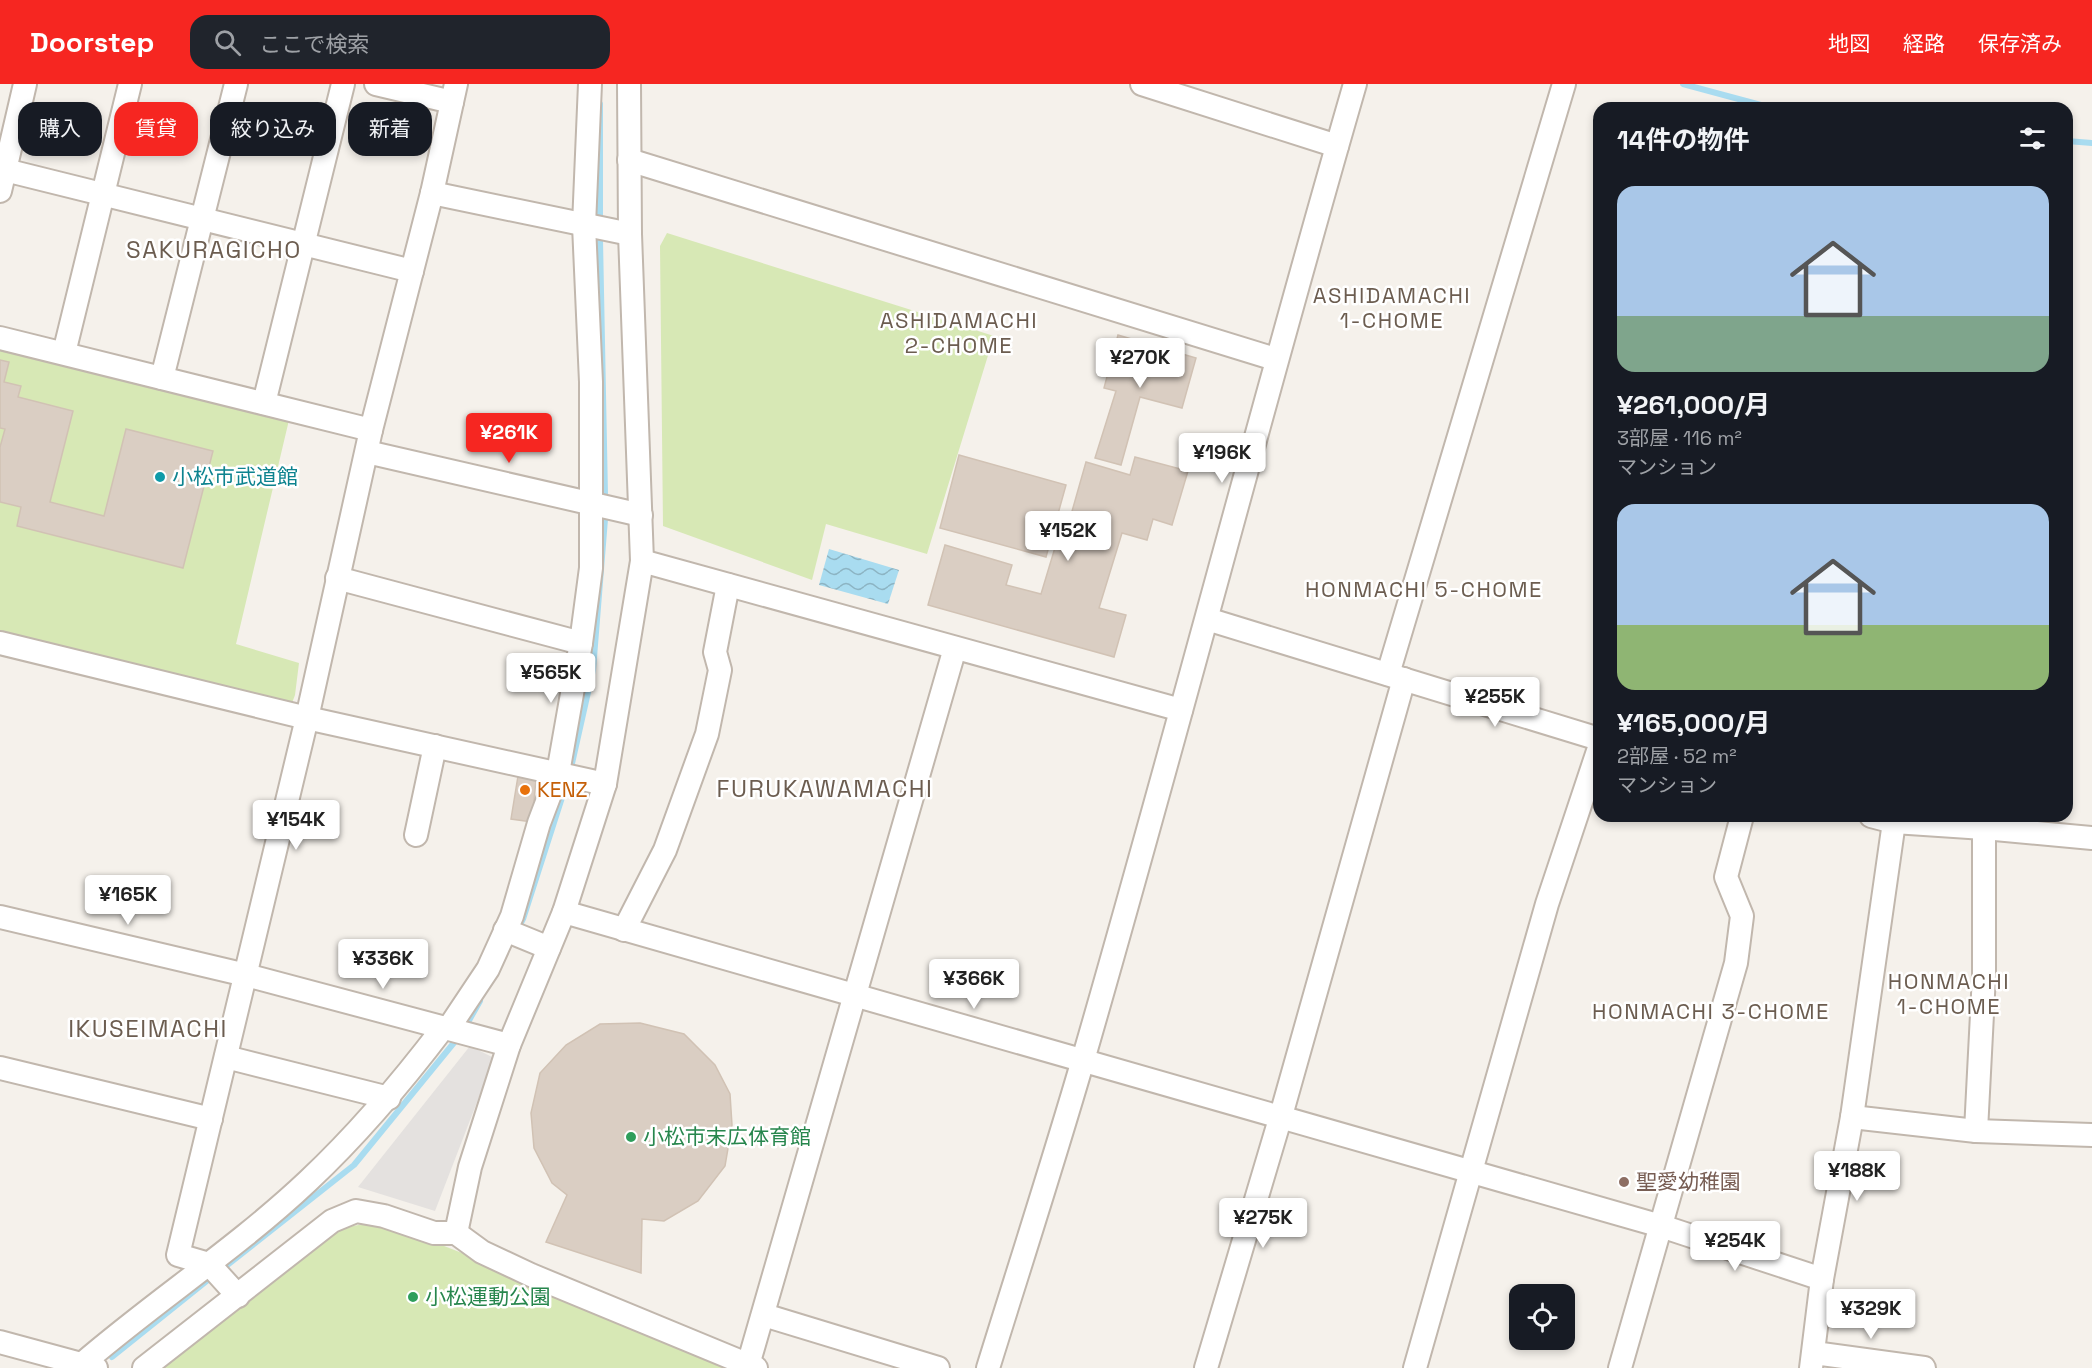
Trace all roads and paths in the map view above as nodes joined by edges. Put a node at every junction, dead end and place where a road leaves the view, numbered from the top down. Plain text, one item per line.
1 (25, 84) edge
2 (130, 84) edge
3 (236, 84) edge
4 (343, 84) edge
5 (376, 84) edge
6 (590, 84) edge
7 (629, 84) edge
8 (1142, 84) edge
9 (1355, 84) edge
10 (1564, 84) edge
11 (454, 93) edge
12 (1337, 146) junction
13 (629, 160) junction
14 (3, 181) edge
15 (432, 193) junction
16 (102, 194) junction
17 (204, 219) junction
18 (584, 225) junction
19 (630, 234) junction
20 (303, 244) junction
21 (412, 271) junction
22 (0, 338) edge
23 (64, 353) junction
24 (1275, 359) junction
25 (162, 378) junction
26 (264, 403) junction
27 (371, 430) junction
28 (367, 452) junction
29 (590, 503) junction
30 (641, 515) junction
31 (642, 561) junction
32 (337, 578) junction
33 (728, 585) junction
34 (1207, 619) junction
35 (0, 643) edge
36 (581, 643) junction
37 (955, 648) junction
38 (1396, 676) junction
39 (1181, 710) junction
40 (307, 718) junction
41 (1593, 737) edge
42 (435, 746) junction
43 (1593, 766) edge
44 (558, 773) junction
45 (606, 784) junction
46 (1740, 822) edge
47 (1894, 822) joint
48 (1984, 828) junction
49 (416, 835) dead end
50 (2092, 838) edge
51 (564, 912) junction
52 (0, 917) edge
53 (624, 930) junction
54 (513, 933) junction
55 (549, 948) junction
56 (246, 975) junction
57 (856, 997) junction
58 (446, 1028) junction
59 (509, 1045) junction
60 (226, 1057) junction
61 (1082, 1062) junction
62 (0, 1068) edge
63 (389, 1098) junction
64 (1852, 1118) junction
65 (211, 1119) junction
66 (1280, 1119) junction
67 (1976, 1131) junction
68 (2092, 1135) edge
69 (1472, 1173) junction
70 (1661, 1226) junction
71 (456, 1233) junction
72 (210, 1265) junction
73 (1822, 1279) junction
74 (232, 1289) junction
75 (764, 1315) junction
76 (0, 1342) edge
77 (1813, 1361) edge
78 (89, 1366) edge
79 (752, 1366) edge
80 (144, 1368) edge
81 (938, 1368) edge
82 (988, 1368) edge
83 (1206, 1368) edge
84 (1414, 1368) edge
85 (1620, 1368) edge
86 (1924, 1368) edge

1 - 14 street
2 - 16 street
3 - 17 street
4 - 20 street
5 - 11 street
6 - 18 street
7 - 13 street
8 - 12 street
9 - 12 street
10 - 38 street
11 - 15 street
12 - 24 street
13 - 19 street
13 - 24 street
14 - 16 street
15 - 18 street
15 - 21 street
16 - 17 street
16 - 23 street
17 - 20 street
17 - 25 street
18 - 19 street
18 - 29 street
19 - 30 street
20 - 21 street
20 - 26 street
21 - 27 street
22 - 23 street
23 - 25 street
24 - 34 street
25 - 26 street
26 - 27 street
27 - 28 street
28 - 29 street
28 - 32 street
29 - 30 street
29 - 36 street
30 - 31 street
31 - 33 street
31 - 45 street
32 - 36 street
32 - 40 street
33 - 37 street
33 - 53 street
34 - 38 street
34 - 39 street
35 - 40 street
36 - 44 street
37 - 39 street
37 - 57 street
38 - 41 street
38 - 66 street
39 - 61 street
40 - 42 street
40 - 56 street
42 - 44 street
42 - 49 street
43 - 69 street
44 - 45 street
44 - 54 street
45 - 51 street
46 - 70 street
47 - 48 street
47 - 64 street
48 - 50 street
48 - 67 street
51 - 53 street
51 - 55 street
52 - 56 street
53 - 57 street
54 - 55 street
54 - 58 street
55 - 59 street
56 - 58 street
56 - 60 street
57 - 61 street
57 - 75 street
58 - 59 street
58 - 63 street
59 - 71 street
60 - 63 street
60 - 65 street
61 - 66 street
61 - 82 street
62 - 65 street
63 - 72 street
64 - 67 street
64 - 73 street
65 - 72 street
66 - 69 street
66 - 83 street
67 - 68 street
69 - 70 street
69 - 84 street
70 - 73 street
70 - 85 street
71 - 74 street
71 - 79 street
72 - 74 street
72 - 78 street
73 - 77 street
74 - 80 street
75 - 79 street
75 - 81 street
76 - 78 street
77 - 86 street

